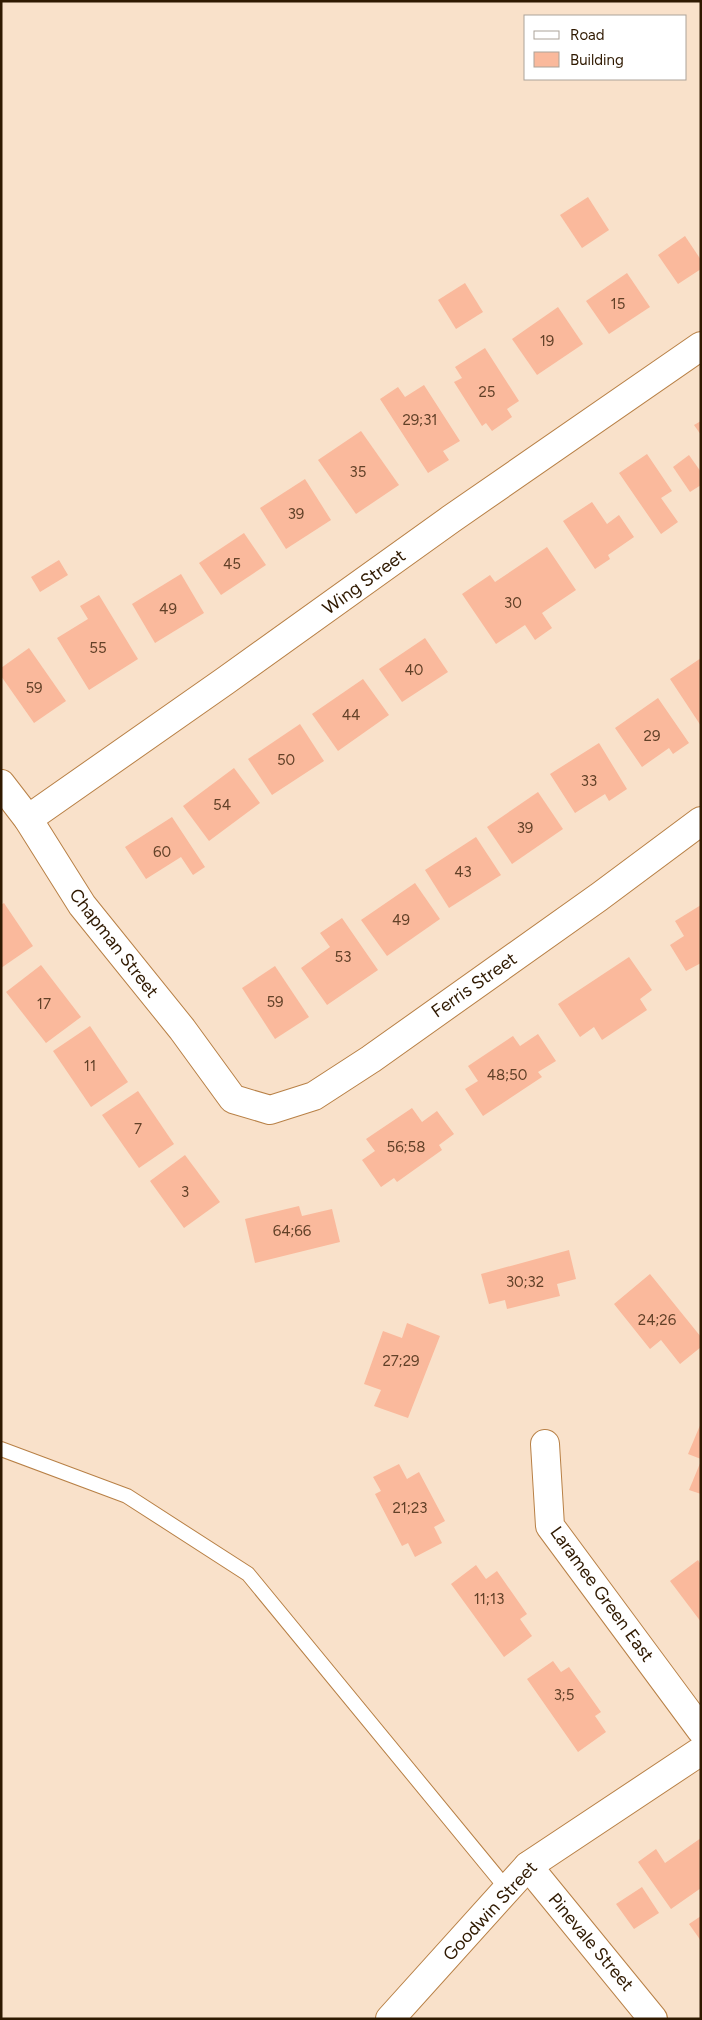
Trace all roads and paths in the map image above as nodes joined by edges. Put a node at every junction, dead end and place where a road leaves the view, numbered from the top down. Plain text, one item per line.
1 (701, 346) edge
2 (1, 784) edge
3 (28, 819) junction
4 (701, 820) edge
5 (233, 1098) joint
6 (545, 1444) dead end
7 (1, 1449) edge
8 (701, 1730) edge
9 (701, 1751) edge
10 (528, 1866) junction
11 (506, 1890) junction
12 (390, 2019) edge
13 (653, 2019) edge

1 - 3 street, Wing Street
2 - 3 street, Chapman Street
3 - 5 street, Chapman Street
4 - 5 street, Ferris Street
6 - 8 street, Laramee Green East
7 - 11 lane
9 - 10 street, Goodwin Street
10 - 11 street, Goodwin Street
10 - 13 street, Pinevale Street
11 - 12 street, Goodwin Street

